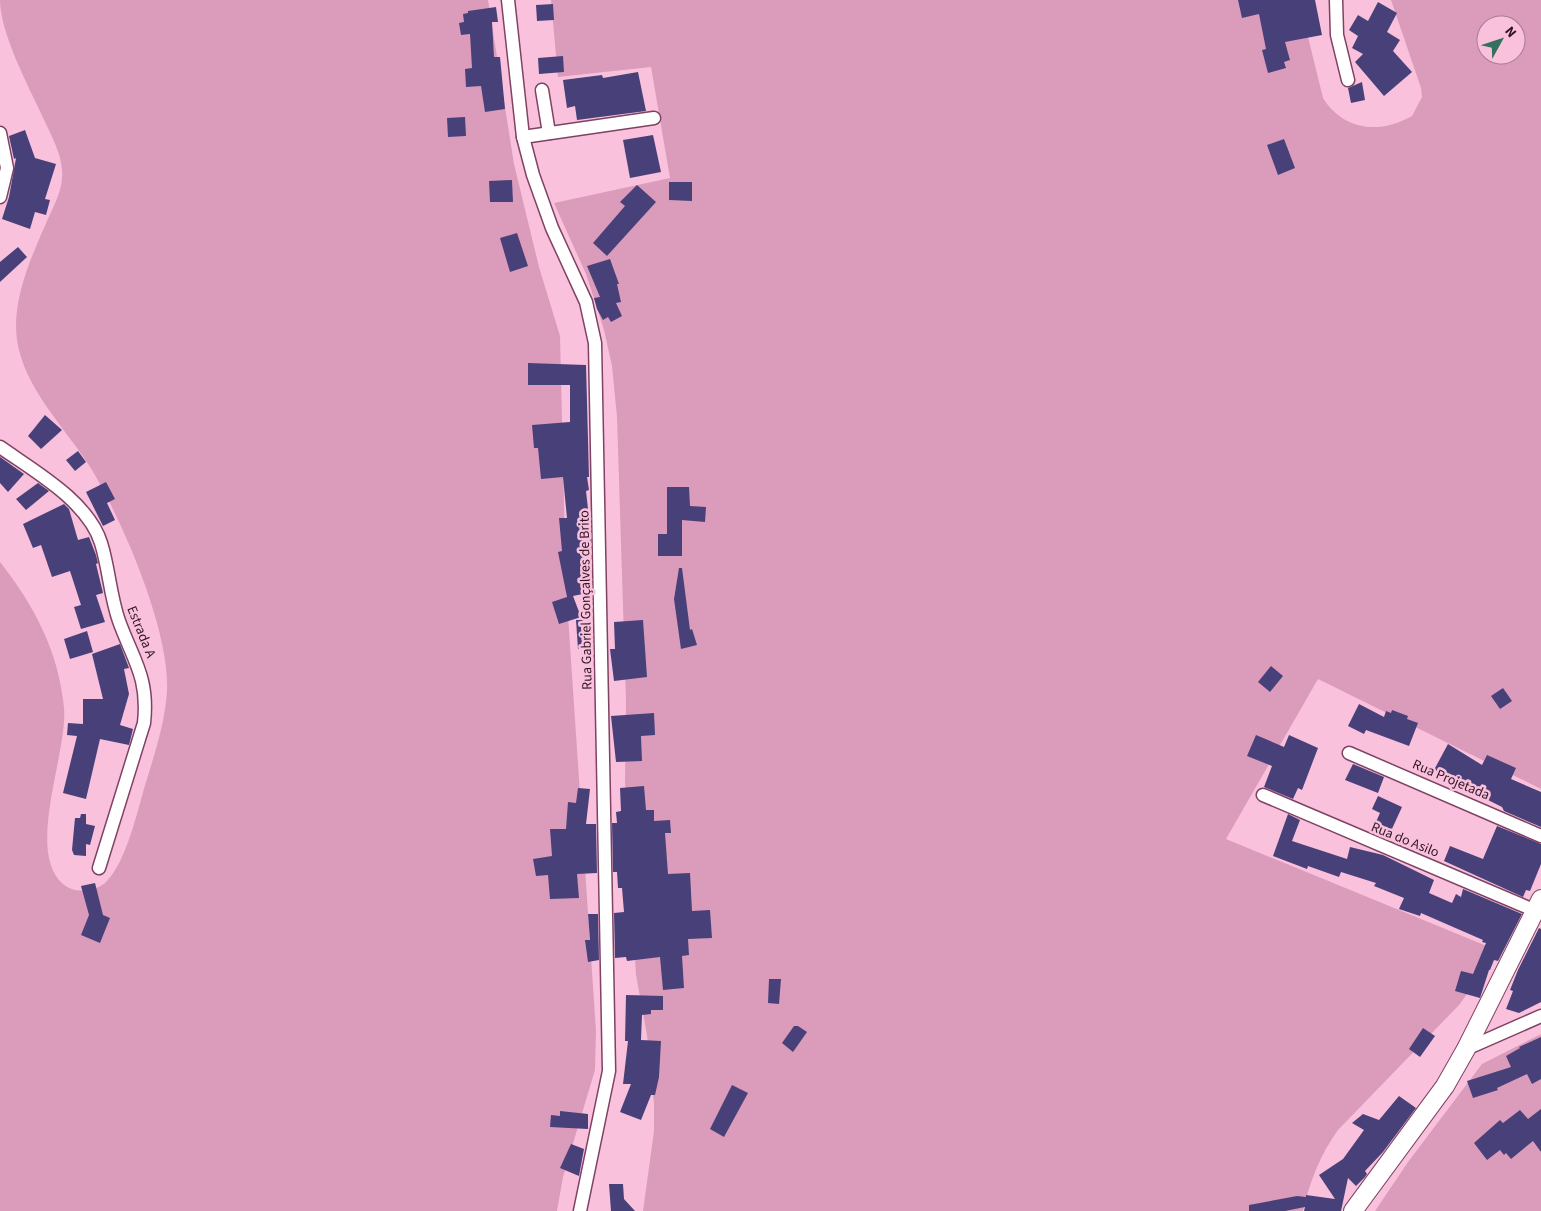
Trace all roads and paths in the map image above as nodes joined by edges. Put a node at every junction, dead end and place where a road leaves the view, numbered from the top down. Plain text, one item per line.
1 (508, 0) edge
2 (1336, 0) edge
3 (1348, 80) dead end
4 (542, 90) dead end
5 (654, 118) dead end
6 (0, 133) edge
7 (549, 134) junction
8 (523, 137) junction
9 (0, 197) edge
10 (0, 447) edge
11 (1349, 753) dead end
12 (1263, 795) dead end
13 (1541, 836) edge
14 (98, 868) dead end
15 (1538, 905) edge
16 (1541, 1016) edge
17 (1466, 1049) junction
18 (580, 1211) edge
19 (1353, 1211) edge

1 - 8 street, Rua Gabriel Gonçalves de Brito
2 - 3 street
4 - 7 street
5 - 7 street
6 - 9 street
7 - 8 street
8 - 18 street, Rua Gabriel Gonçalves de Brito
10 - 14 street, Estrada A
11 - 13 street, Rua Projetada
12 - 15 street, Rua do Asilo
15 - 17 street
16 - 17 street
17 - 19 street

